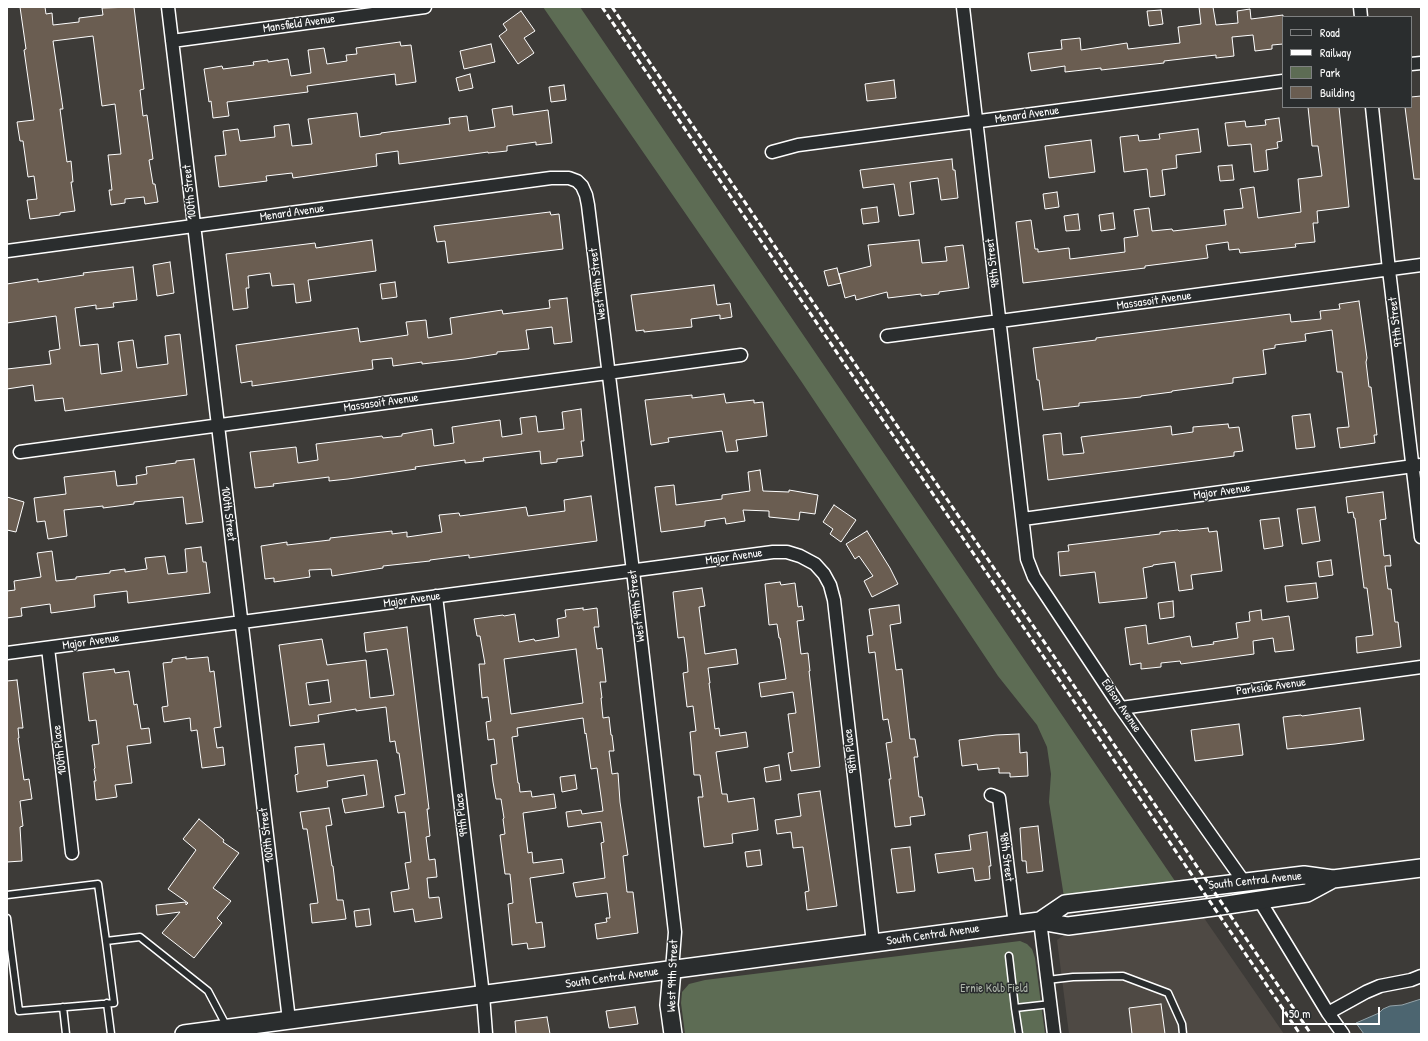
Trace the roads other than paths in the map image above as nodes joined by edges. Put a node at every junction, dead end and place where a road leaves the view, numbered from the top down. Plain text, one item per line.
1 (168, 7) edge
2 (425, 7) edge
3 (963, 7) edge
4 (172, 41) junction
5 (1282, 81) edge
6 (1372, 108) edge
7 (977, 121) junction
8 (772, 152) dead end
9 (577, 181) joint
10 (194, 226) junction
11 (7, 251) edge
12 (1421, 265) edge
13 (1389, 270) junction
14 (1000, 321) junction
15 (887, 336) dead end
16 (741, 355) dead end
17 (608, 373) junction
18 (217, 425) junction
19 (20, 452) dead end
20 (1417, 466) edge
21 (1023, 519) junction
22 (1421, 537) edge
23 (815, 564) joint
24 (633, 571) junction
25 (436, 596) junction
26 (242, 622) junction
27 (48, 648) junction
28 (7, 653) edge
29 (1421, 667) edge
30 (1121, 708) junction
31 (991, 795) dead end
32 (72, 853) dead end
33 (1421, 868) edge
34 (1333, 879) junction
35 (1244, 882) junction
36 (7, 895) edge
37 (1260, 901) junction
38 (7, 918) edge
39 (1040, 921) junction
40 (1014, 925) junction
41 (106, 941) junction
42 (873, 943) junction
43 (1009, 956) dead end
44 (672, 970) junction
45 (1421, 976) edge
46 (1047, 980) junction
47 (483, 995) junction
48 (107, 1003) junction
49 (1051, 1004) junction
50 (63, 1007) junction
51 (1015, 1008) junction
52 (1328, 1013) junction
53 (289, 1020) junction
54 (228, 1028) junction
55 (66, 1034) edge
56 (111, 1034) edge
57 (184, 1034) edge
58 (486, 1034) edge
59 (674, 1034) edge
60 (1019, 1034) edge
61 (1054, 1034) edge
62 (1183, 1034) edge
63 (1342, 1034) edge

1 - 4 street, 100th Street
2 - 4 street, Mansfield Avenue
3 - 7 street, 98th Street
4 - 10 street, 100th Street
5 - 7 street, Menard Avenue
6 - 13 street, 97th Street
7 - 8 street, Menard Avenue
7 - 14 street, 98th Street
9 - 10 street, Menard Avenue
9 - 17 street, West 99th Street
10 - 11 street, Menard Avenue
10 - 18 street, 100th Street
12 - 13 street, Massasoit Avenue
13 - 14 street, Massasoit Avenue
13 - 20 street, 97th Street
14 - 15 street, Massasoit Avenue
14 - 21 street, 98th Street
16 - 17 street, Massasoit Avenue
17 - 18 street, Massasoit Avenue
17 - 24 street, West 99th Street
18 - 19 street, Massasoit Avenue
18 - 26 street, 100th Street
20 - 21 street, Major Avenue
20 - 22 street, 97th Street
21 - 30 street, Edison Avenue
23 - 24 street, Major Avenue
23 - 42 street, 98th Place
24 - 25 street, Major Avenue
24 - 44 street, West 99th Street
25 - 26 street, Major Avenue
25 - 47 street, 99th Place
26 - 27 street, Major Avenue
26 - 53 street, 100th Street
27 - 28 street, Major Avenue
27 - 32 street, 100th Place
29 - 30 street, Parkside Avenue
30 - 35 street, Edison Avenue
31 - 40 street, 98th Street
33 - 34 street, South Central Avenue
34 - 35 street, South Central Avenue
34 - 37 street, South Central Avenue
35 - 39 street, South Central Avenue
36 - 41 lane
37 - 39 street, South Central Avenue
37 - 52 street
38 - 50 lane
39 - 40 street, South Central Avenue
39 - 46 street
40 - 42 street, South Central Avenue
41 - 48 lane
41 - 54 lane
42 - 44 street, South Central Avenue
43 - 51 lane
44 - 47 street, South Central Avenue
44 - 59 street, West 99th Street
45 - 52 street
46 - 49 street
46 - 62 lane
47 - 53 street, South Central Avenue
47 - 58 street, 99th Place
48 - 50 lane
48 - 56 lane
49 - 51 lane
49 - 61 street
50 - 55 lane
51 - 60 lane
52 - 63 street
53 - 54 street, South Central Avenue
54 - 57 street, South Central Avenue

